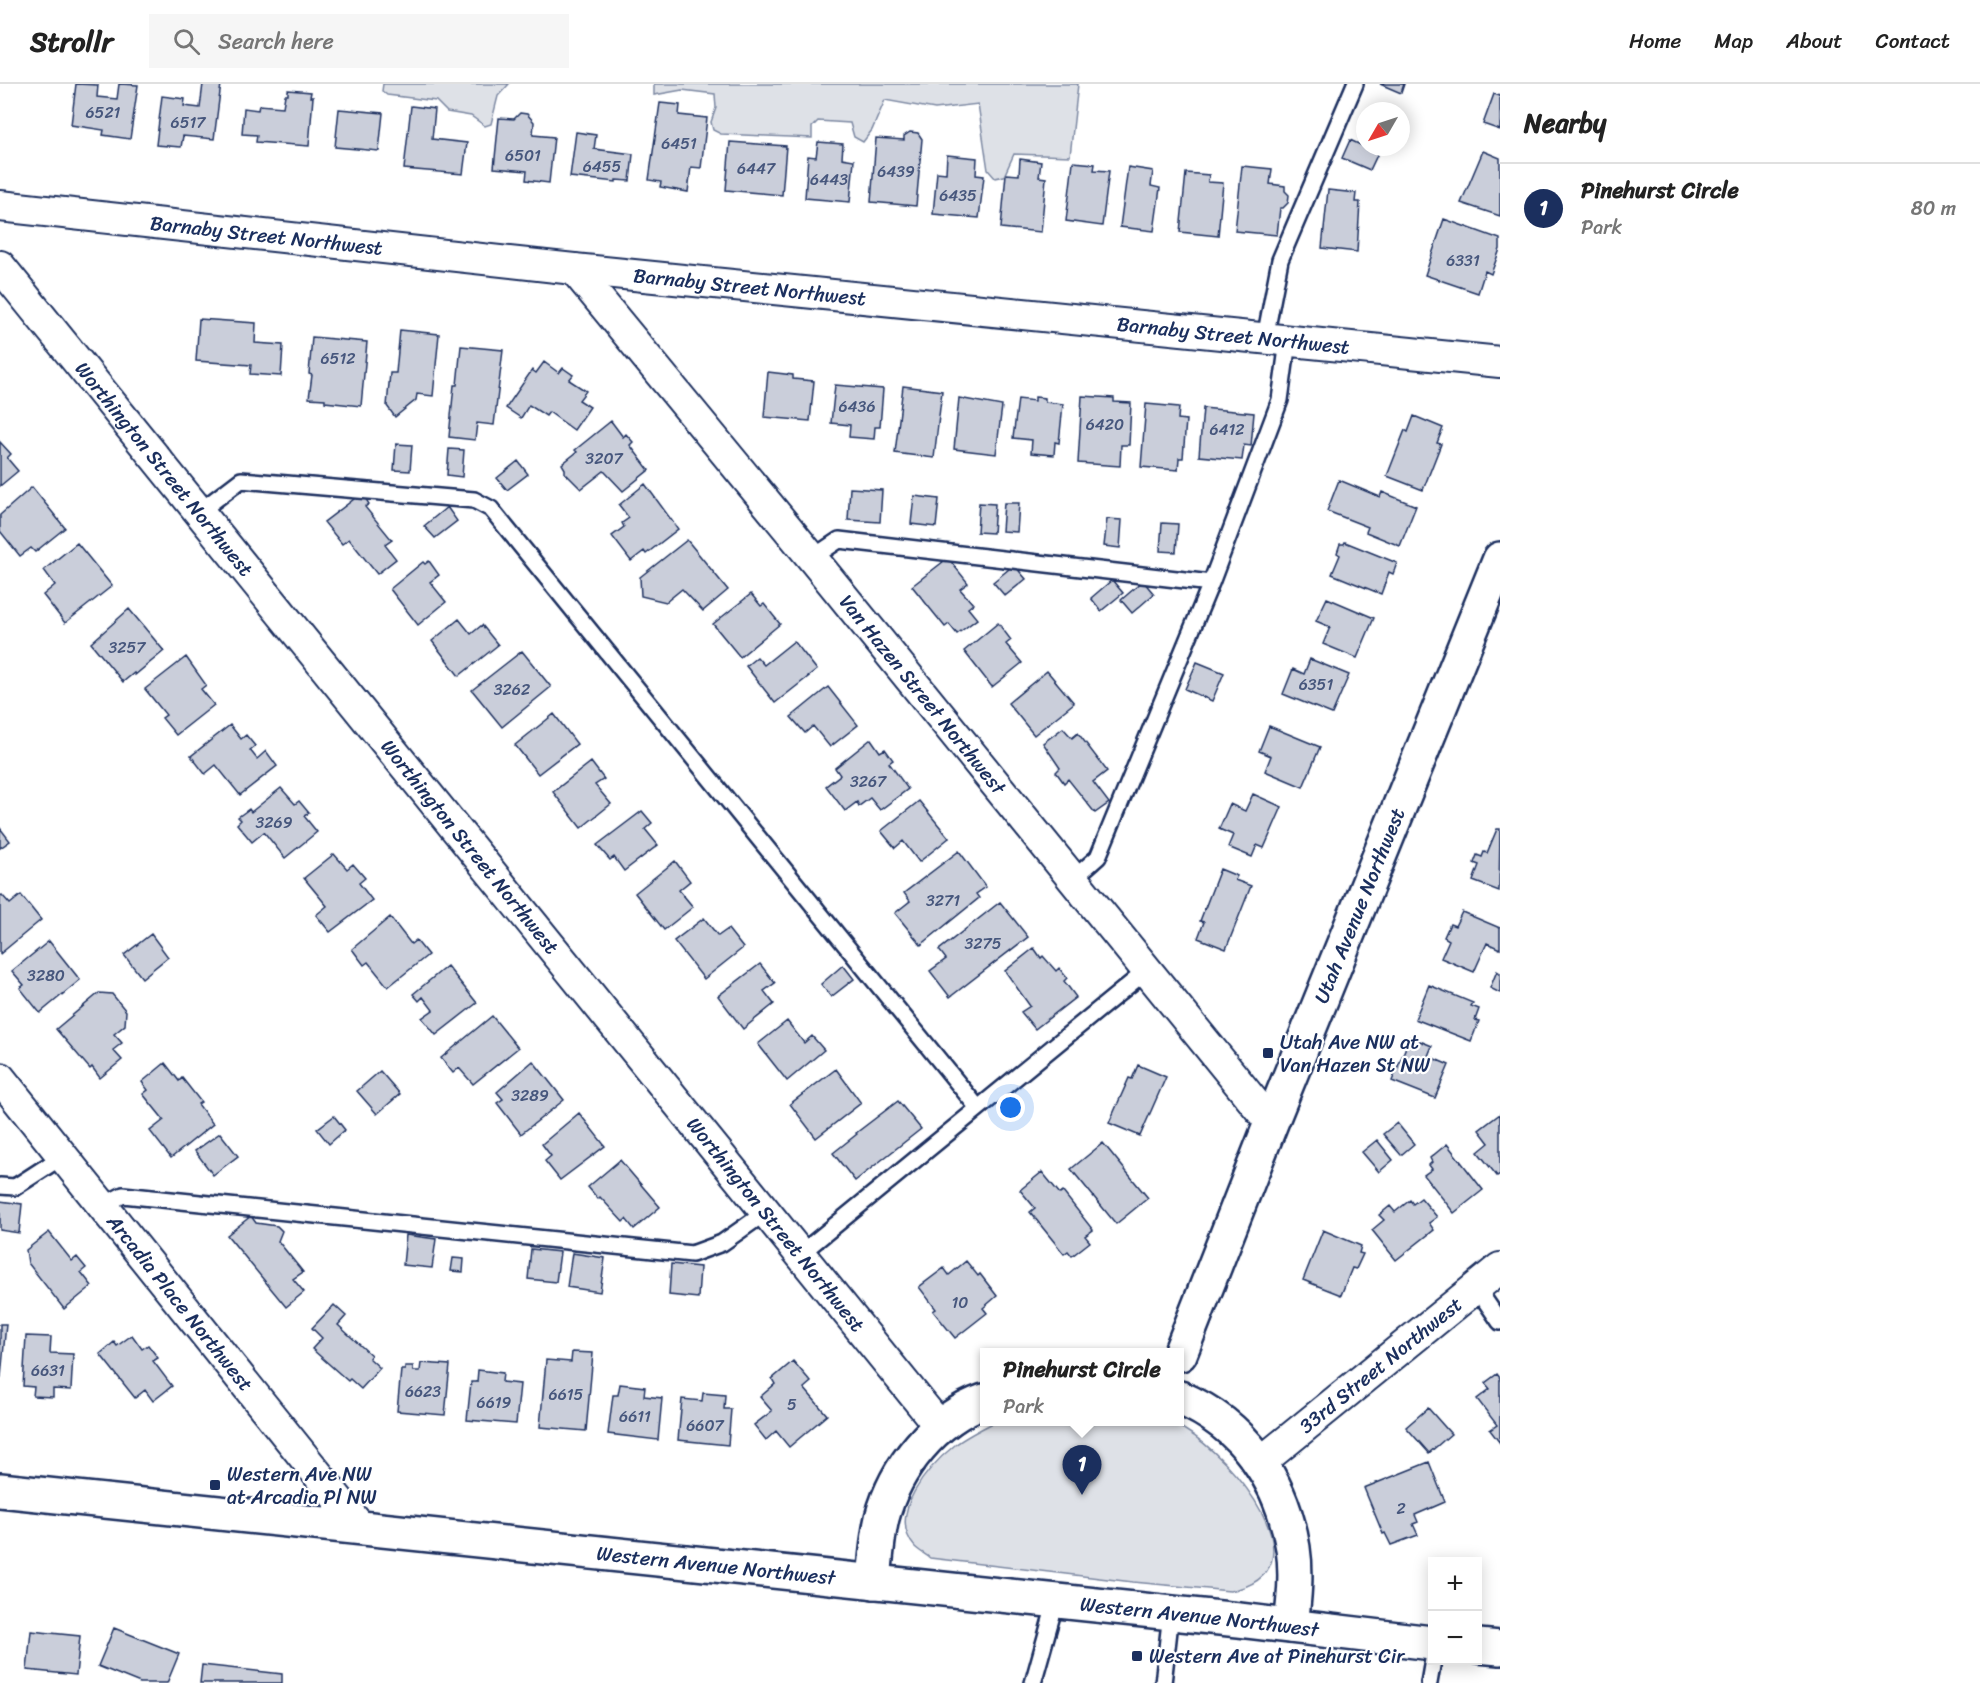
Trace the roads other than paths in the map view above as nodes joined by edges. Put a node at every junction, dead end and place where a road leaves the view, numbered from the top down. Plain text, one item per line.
1 (1355, 84) edge
2 (0, 206) edge
3 (0, 266) edge
4 (574, 269) junction
5 (1276, 340) junction
6 (1500, 362) edge
7 (199, 512) junction
8 (812, 558) junction
9 (1500, 559) edge
10 (1211, 583) junction
11 (1072, 880) junction
12 (1146, 970) junction
13 (0, 1078) edge
14 (978, 1108) junction
15 (1271, 1123) junction
16 (63, 1156) junction
17 (0, 1186) edge
18 (102, 1206) junction
19 (766, 1212) junction
20 (800, 1254) junction
21 (1500, 1268) edge
22 (1476, 1287) junction
23 (1500, 1322) edge
24 (1181, 1348) edge
25 (1184, 1401) edge
26 (980, 1403) edge
27 (939, 1427) junction
28 (1261, 1462) junction
29 (0, 1490) edge
30 (360, 1527) junction
31 (874, 1582) junction
32 (1056, 1601) junction
33 (1171, 1613) junction
34 (1291, 1626) junction
35 (1428, 1643) edge
36 (1482, 1646) edge
37 (1500, 1648) edge
38 (1432, 1665) edge
39 (1033, 1683) edge
40 (1163, 1683) edge
41 (1429, 1683) edge

1 - 5 lane
2 - 4 street, Barnaby Street Northwest
3 - 7 street, Worthington Street Northwest
4 - 5 street, Barnaby Street Northwest
4 - 8 street, Van Hazen Street Northwest
5 - 6 street, Barnaby Street Northwest
5 - 10 lane
7 - 14 lane
7 - 19 street, Worthington Street Northwest
8 - 10 lane
8 - 11 street, Van Hazen Street Northwest
9 - 15 street, Utah Avenue Northwest
10 - 11 lane
11 - 12 street, Van Hazen Street Northwest
12 - 14 lane
12 - 15 street, Van Hazen Street Northwest
13 - 16 street, Arcadia Place Northwest
14 - 20 lane
15 - 24 street, Utah Avenue Northwest
16 - 17 lane
16 - 18 street, Arcadia Place Northwest
18 - 19 lane
18 - 30 street, Arcadia Place Northwest
19 - 20 street, Worthington Street Northwest
20 - 27 street, Worthington Street Northwest
21 - 22 street, 33rd Street Northwest
22 - 23 lane
22 - 28 street, 33rd Street Northwest
25 - 28 street
26 - 27 street
27 - 31 street
28 - 34 street
29 - 30 street, Western Avenue Northwest
30 - 31 street, Western Avenue Northwest
31 - 32 street, Western Avenue Northwest
32 - 33 street, Western Avenue Northwest
32 - 39 lane
33 - 34 street, Western Avenue Northwest
33 - 40 lane
34 - 35 street, Western Avenue Northwest
36 - 37 street
38 - 41 lane

